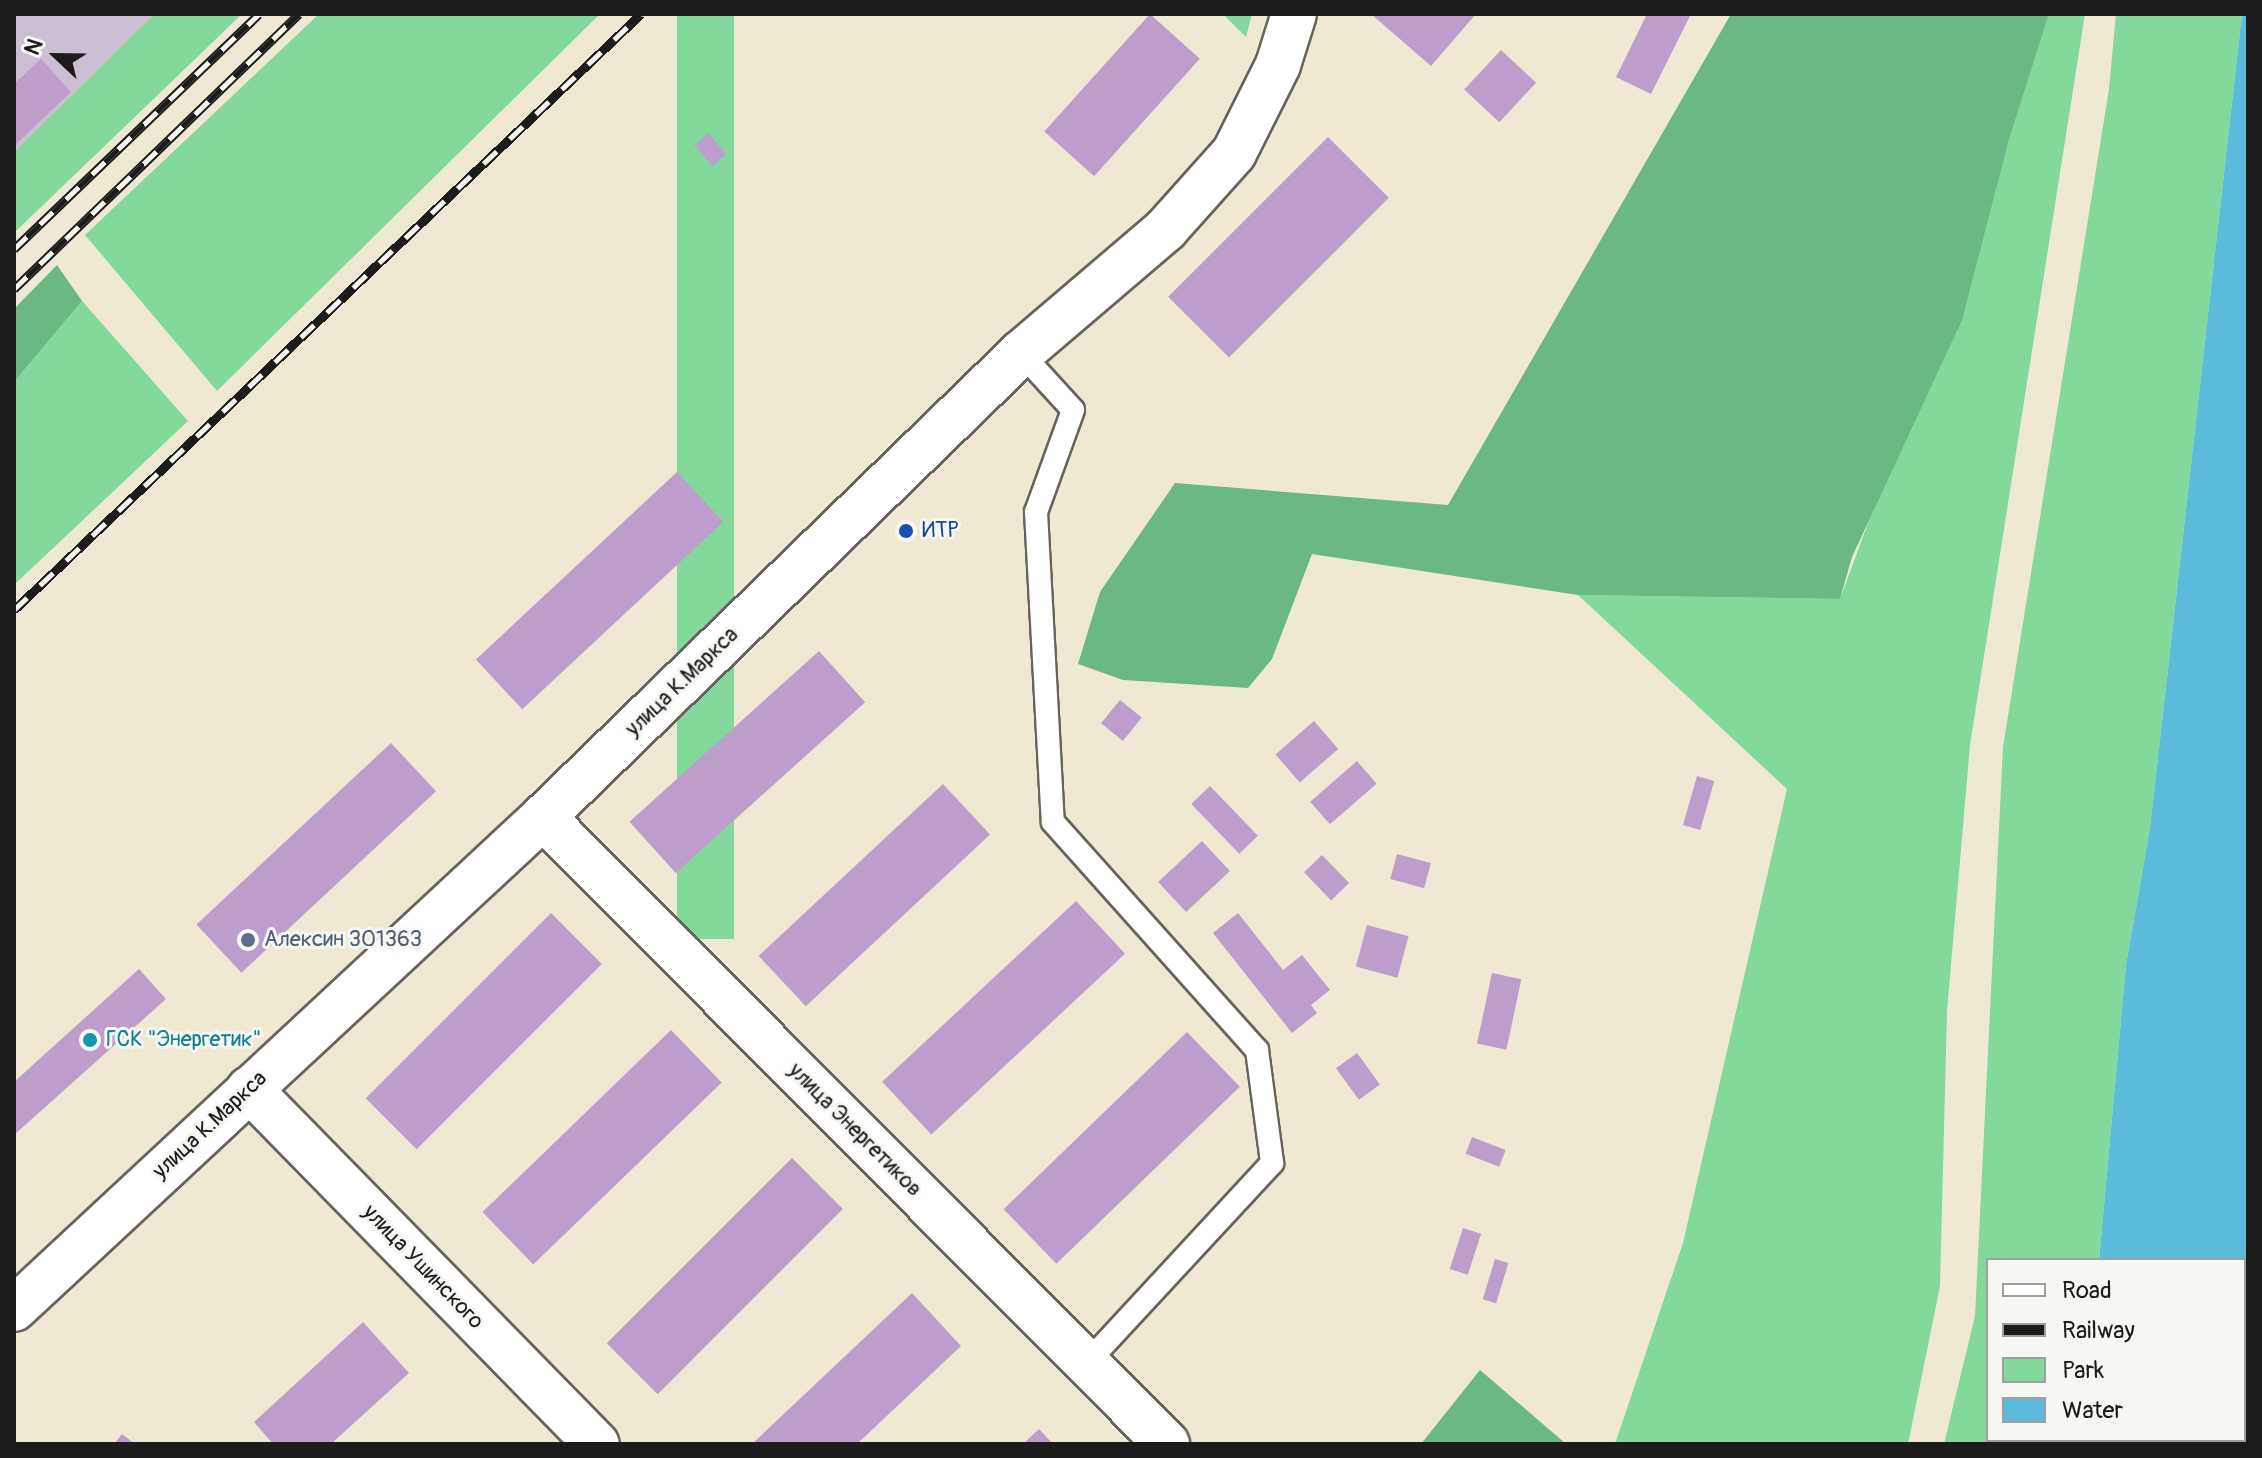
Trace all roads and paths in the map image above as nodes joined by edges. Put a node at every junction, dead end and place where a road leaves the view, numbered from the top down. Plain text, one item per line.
1 (1294, 14) edge
2 (1021, 353) junction
3 (543, 817) junction
4 (249, 1089) junction
5 (14, 1309) edge
6 (1087, 1363) junction
7 (597, 1444) edge
8 (1167, 1444) edge

1 - 2 main road, улица К.Маркса
2 - 3 main road, улица К.Маркса
2 - 6 lane
3 - 4 main road, улица К.Маркса
3 - 6 main road, улица Энергетиков
4 - 5 main road, улица К.Маркса
4 - 7 main road, улица Ушинского
6 - 8 main road, улица Энергетиков

